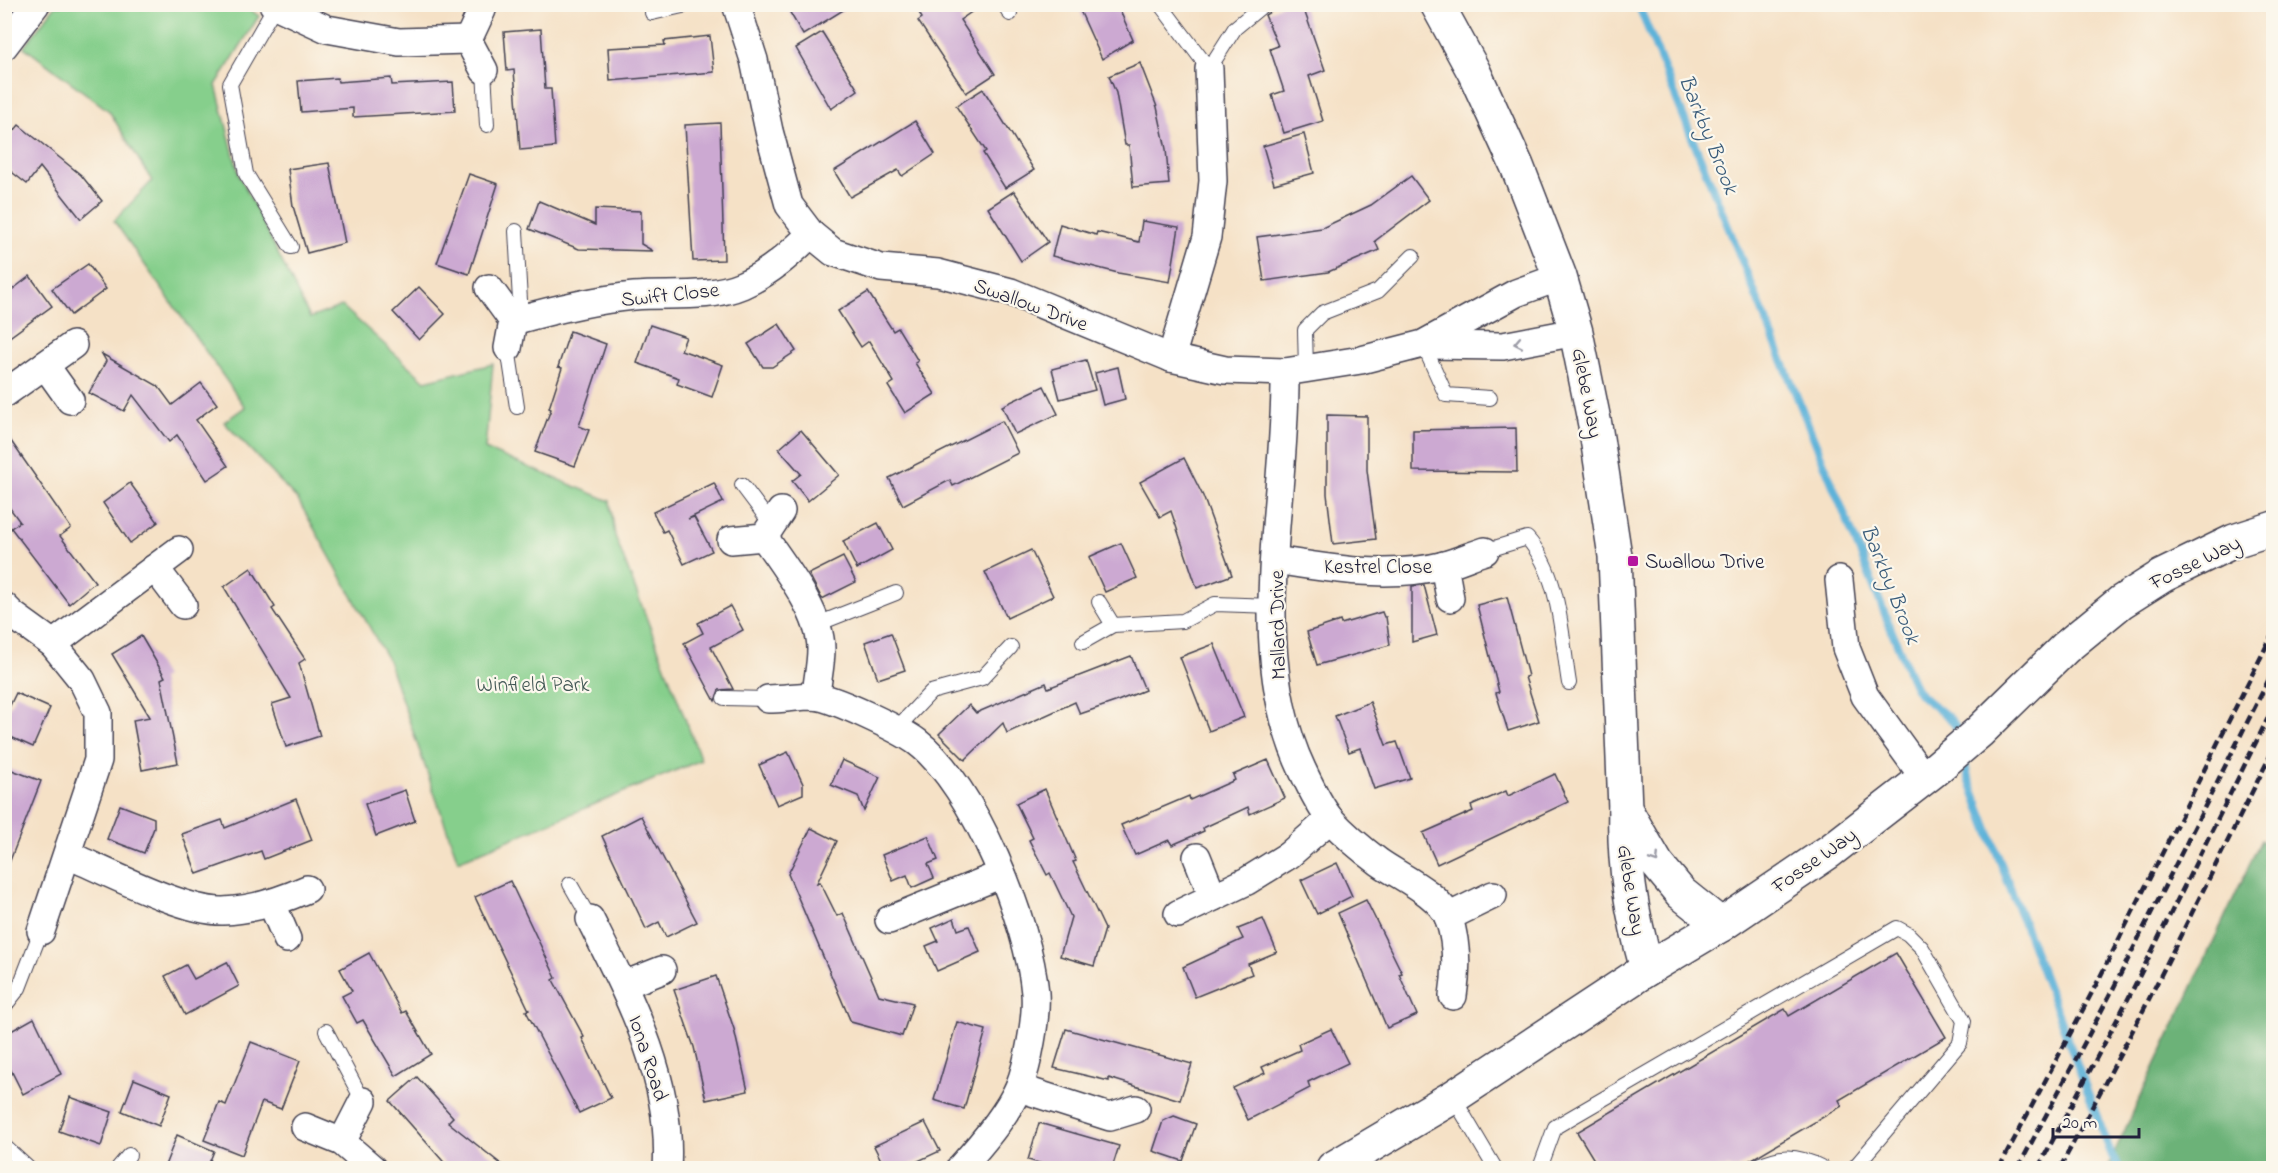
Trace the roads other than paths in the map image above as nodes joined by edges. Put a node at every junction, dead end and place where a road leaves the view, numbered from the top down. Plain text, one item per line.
1 (36, 4) edge
2 (691, 4) edge
3 (736, 4) edge
4 (1160, 4) edge
5 (1264, 4) edge
6 (1437, 4) edge
7 (274, 5) edge
8 (482, 10) dead end
9 (652, 13) dead end
10 (468, 40) junction
11 (4, 46) edge
12 (1209, 69) junction
13 (484, 70) joint
14 (487, 125) dead end
15 (516, 231) dead end
16 (811, 234) junction
17 (291, 248) dead end
18 (1413, 256) dead end
19 (1560, 277) junction
20 (489, 288) dead end
21 (517, 320) junction
22 (1576, 332) junction
23 (73, 345) dead end
24 (1423, 345) junction
25 (508, 348) joint
26 (1171, 358) junction
27 (45, 365) junction
28 (1296, 371) junction
29 (4, 394) edge
30 (1490, 398) dead end
31 (70, 400) dead end
32 (517, 407) dead end
33 (742, 485) dead end
34 (773, 524) junction
35 (2274, 528) edge
36 (731, 540) dead end
37 (179, 550) dead end
38 (1485, 551) joint
39 (1275, 560) junction
40 (1444, 565) junction
41 (155, 568) junction
42 (1839, 580) dead end
43 (896, 593) dead end
44 (1450, 598) dead end
45 (1099, 602) dead end
46 (183, 605) dead end
47 (4, 606) edge
48 (1273, 606) junction
49 (815, 625) junction
50 (1113, 625) junction
51 (1083, 642) dead end
52 (53, 644) junction
53 (1011, 647) dead end
54 (1569, 683) dead end
55 (816, 696) junction
56 (724, 698) dead end
57 (768, 699) joint
58 (897, 728) junction
59 (1935, 769) junction
60 (1625, 809) junction
61 (1330, 819) junction
62 (68, 855) junction
63 (1197, 857) dead end
64 (1002, 874) junction
65 (570, 884) dead end
66 (307, 889) dead end
67 (1493, 895) dead end
68 (1213, 897) junction
69 (272, 904) junction
70 (1178, 914) dead end
71 (1448, 917) junction
72 (590, 919) joint
73 (889, 920) dead end
74 (1721, 925) junction
75 (40, 931) joint
76 (287, 939) dead end
77 (1647, 969) junction
78 (662, 970) dead end
79 (624, 986) junction
80 (1453, 996) dead end
81 (4, 1007) edge
82 (326, 1031) dead end
83 (1019, 1088) junction
84 (1453, 1097) junction
85 (363, 1101) joint
86 (1136, 1108) dead end
87 (306, 1127) dead end
88 (342, 1142) junction
89 (4, 1146) edge
90 (129, 1155) dead end
91 (28, 1168) edge
92 (118, 1168) edge
93 (372, 1168) edge
94 (667, 1168) edge
95 (960, 1168) edge
96 (1333, 1168) edge
97 (1495, 1168) edge
98 (1540, 1168) edge
99 (1751, 1168) edge
100 (1823, 1168) edge
101 (1854, 1168) edge

1 - 11 street
2 - 9 lane
3 - 16 street, Swallow Drive
4 - 12 lane
5 - 12 lane
6 - 19 street, Glebe Way
7 - 10 street
7 - 17 lane
8 - 10 street
10 - 13 street
12 - 26 street
13 - 14 lane
15 - 21 lane
16 - 21 street, Swift Close
16 - 26 street, Swallow Drive
18 - 28 lane
19 - 22 street, Glebe Way
19 - 24 street, Swallow Drive
20 - 21 street
21 - 25 street
22 -> 24 street, Swallow Drive
22 - 60 street, Glebe Way
23 - 27 street
24 - 28 street, Swallow Drive
24 - 30 lane
25 - 32 lane
26 - 28 street, Swallow Drive
27 - 29 street
27 - 31 street
28 - 39 street, Mallard Drive
33 - 34 lane
34 - 36 street
34 - 49 street
35 - 59 street, Fosse Way
37 - 41 street
38 - 40 street, Kestrel Close
38 - 54 lane
39 - 40 street, Kestrel Close
39 - 48 street, Mallard Drive
40 - 44 street, Kestrel Close
41 - 46 street
41 - 52 street
42 - 59 street
43 - 49 lane
45 - 50 lane
47 - 52 street
48 - 50 lane
48 - 61 street, Mallard Drive
49 - 55 street
50 - 51 lane
52 - 62 street
53 - 58 lane
55 - 57 street
55 - 58 street
56 - 57 lane
58 - 64 street
59 - 74 street, Fosse Way
60 -> 74 street, Glebe Way
60 - 77 street, Glebe Way
61 - 68 street
61 - 71 street, Mallard Drive
62 - 69 street
62 - 75 street
63 - 68 street
64 - 73 street
64 - 83 street
65 - 72 lane
66 - 69 street
67 - 71 street
68 - 70 street
69 - 76 street
71 - 80 street
72 - 79 street, Iona Road
74 - 77 street, Fosse Way
75 - 81 lane
77 - 84 street, Fosse Way
78 - 79 street
79 - 94 street, Iona Road
82 - 85 lane
83 - 86 street
83 - 95 street
84 - 96 street, Fosse Way
84 - 97 lane
85 - 88 street
87 - 88 street
88 - 93 street
89 - 91 lane
90 - 92 lane
98 - 101 lane
99 - 100 lane

